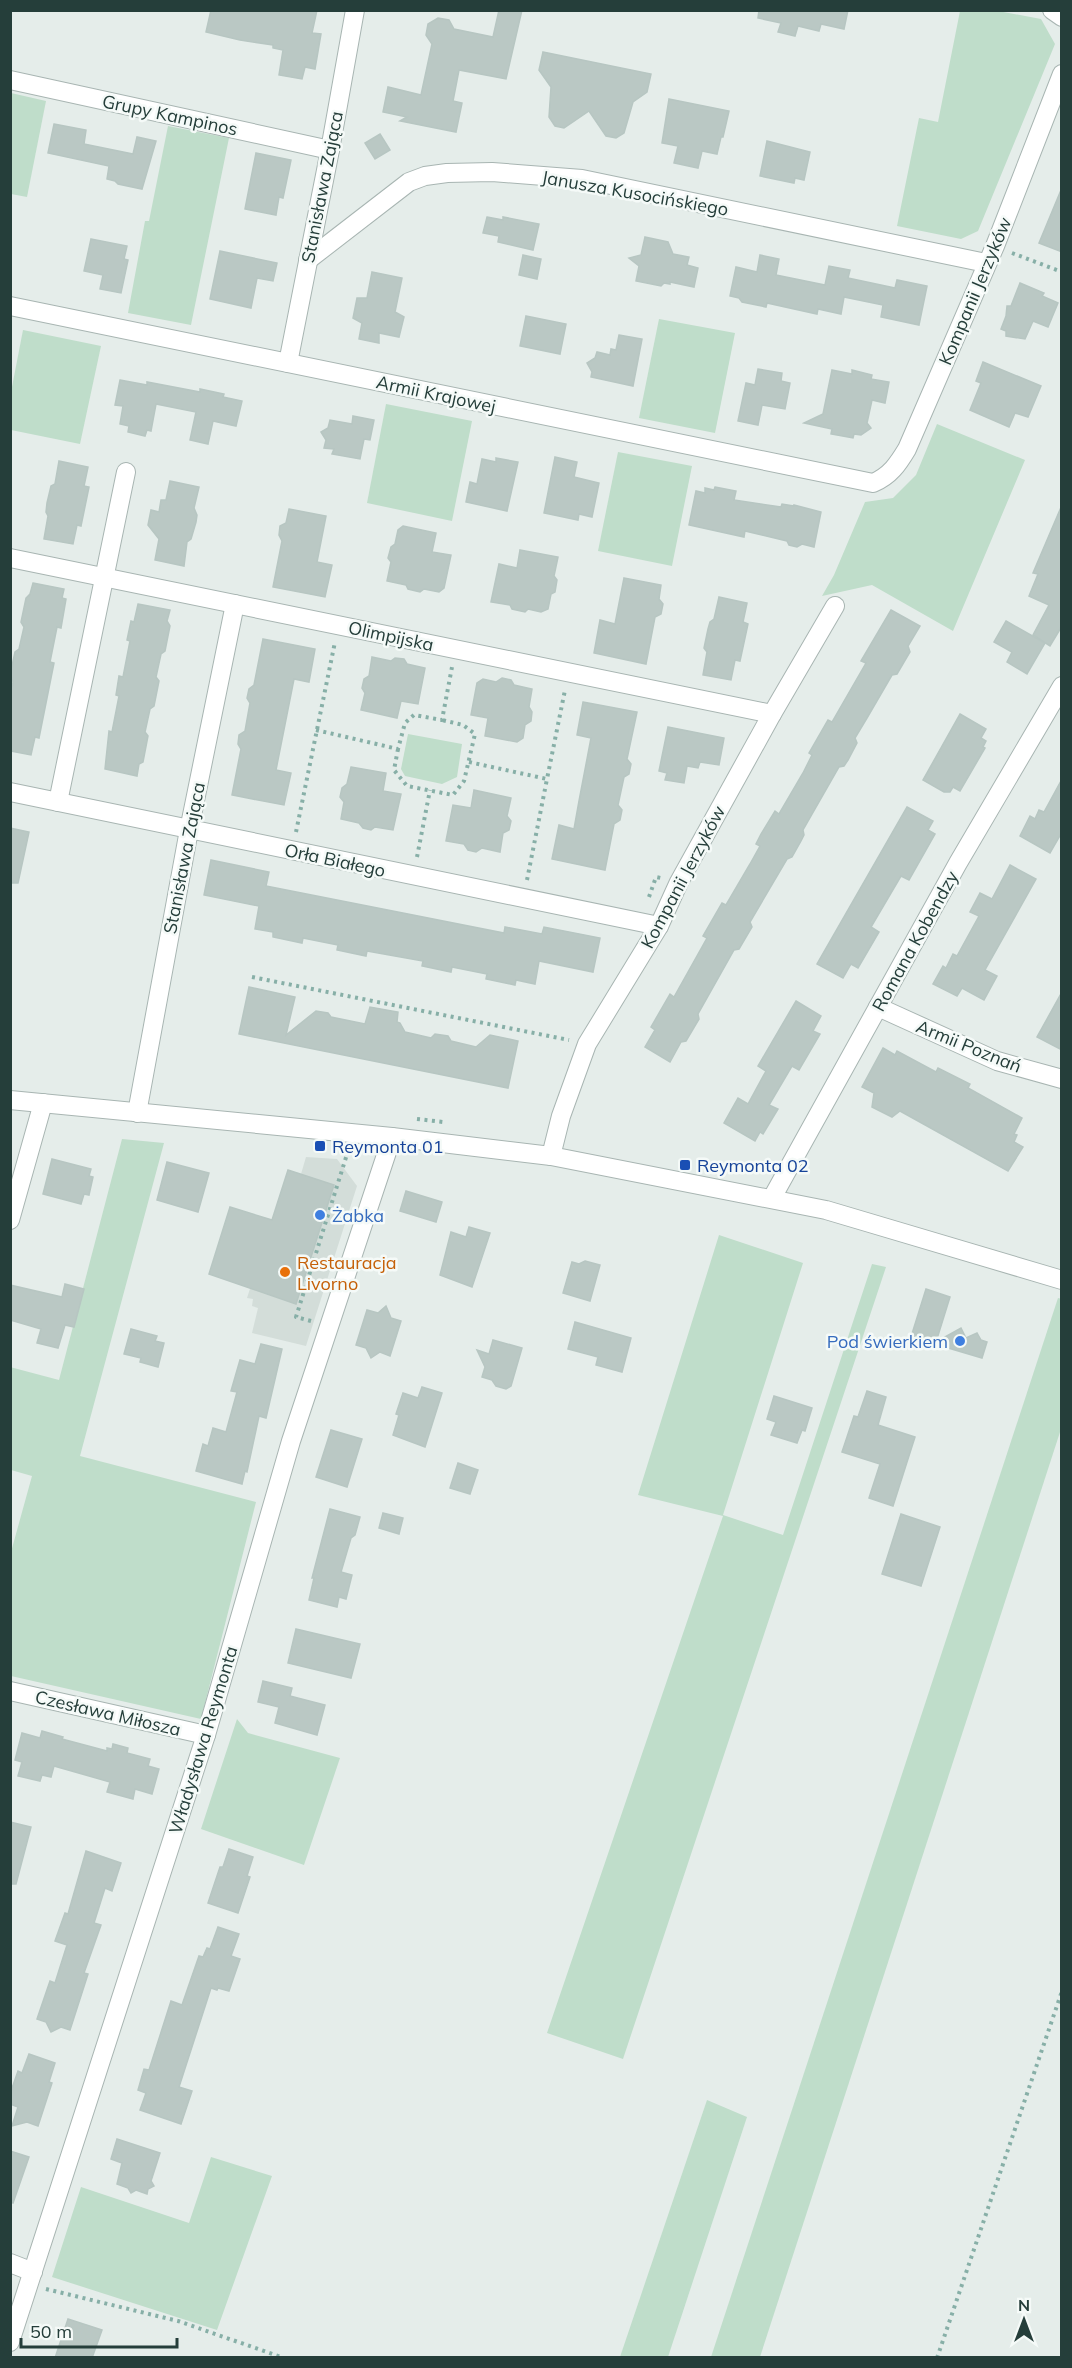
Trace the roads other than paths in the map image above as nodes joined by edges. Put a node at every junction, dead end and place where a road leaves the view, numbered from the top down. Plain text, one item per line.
1 (354, 10) edge
2 (1052, 10) edge
3 (1062, 17) edge
4 (1062, 74) edge
5 (10, 80) edge
6 (330, 150) junction
7 (308, 260) junction
8 (986, 263) junction
9 (10, 306) edge
10 (288, 363) junction
11 (126, 472) dead end
12 (862, 481) joint
13 (10, 558) edge
14 (106, 576) junction
15 (235, 604) junction
16 (835, 606) dead end
17 (1062, 686) edge
18 (772, 714) junction
19 (10, 792) edge
20 (58, 802) junction
21 (189, 830) junction
22 (659, 926) junction
23 (878, 1007) junction
24 (1062, 1079) edge
25 (10, 1100) edge
26 (43, 1103) junction
27 (137, 1113) junction
28 (392, 1137) junction
29 (550, 1156) junction
30 (772, 1198) junction
31 (10, 1220) edge
32 (1062, 1280) edge
33 (10, 1691) edge
34 (206, 1735) junction
35 (10, 2263) edge
36 (31, 2279) junction
37 (10, 2342) edge

1 - 6 street, Stanisława Zająca
2 - 3 street
4 - 8 street, Kompanii Jerzyków
5 - 6 street, Grupy Kampinos
6 - 7 street, Stanisława Zająca
7 - 8 street, Janusza Kusocińskiego
7 - 10 street, Stanisława Zająca
8 - 12 street, Kompanii Jerzyków
9 - 10 street, Armii Krajowej
10 - 12 street, Armii Krajowej
11 - 14 street
13 - 14 street, Olimpijska
14 - 15 street, Olimpijska
14 - 20 street
15 - 18 street, Olimpijska
15 - 21 street, Stanisława Zająca
16 - 18 street, Kompanii Jerzyków
17 - 23 street, Romana Kobendzy
18 - 22 street, Kompanii Jerzyków
19 - 20 street, Orła Białego
20 - 21 street, Orła Białego
21 - 22 street, Orła Białego
21 - 27 street, Stanisława Zająca
22 - 29 street, Kompanii Jerzyków
23 - 24 street, Armii Poznań
23 - 30 street, Romana Kobendzy
25 - 26 street
26 - 27 street
26 - 31 street
27 - 28 street
28 - 29 street
28 - 34 street, Władysława Reymonta
29 - 30 street
30 - 32 street
33 - 34 street, Czesława Miłosza
34 - 36 street, Władysława Reymonta
35 - 36 street
36 - 37 street, Władysława Reymonta

